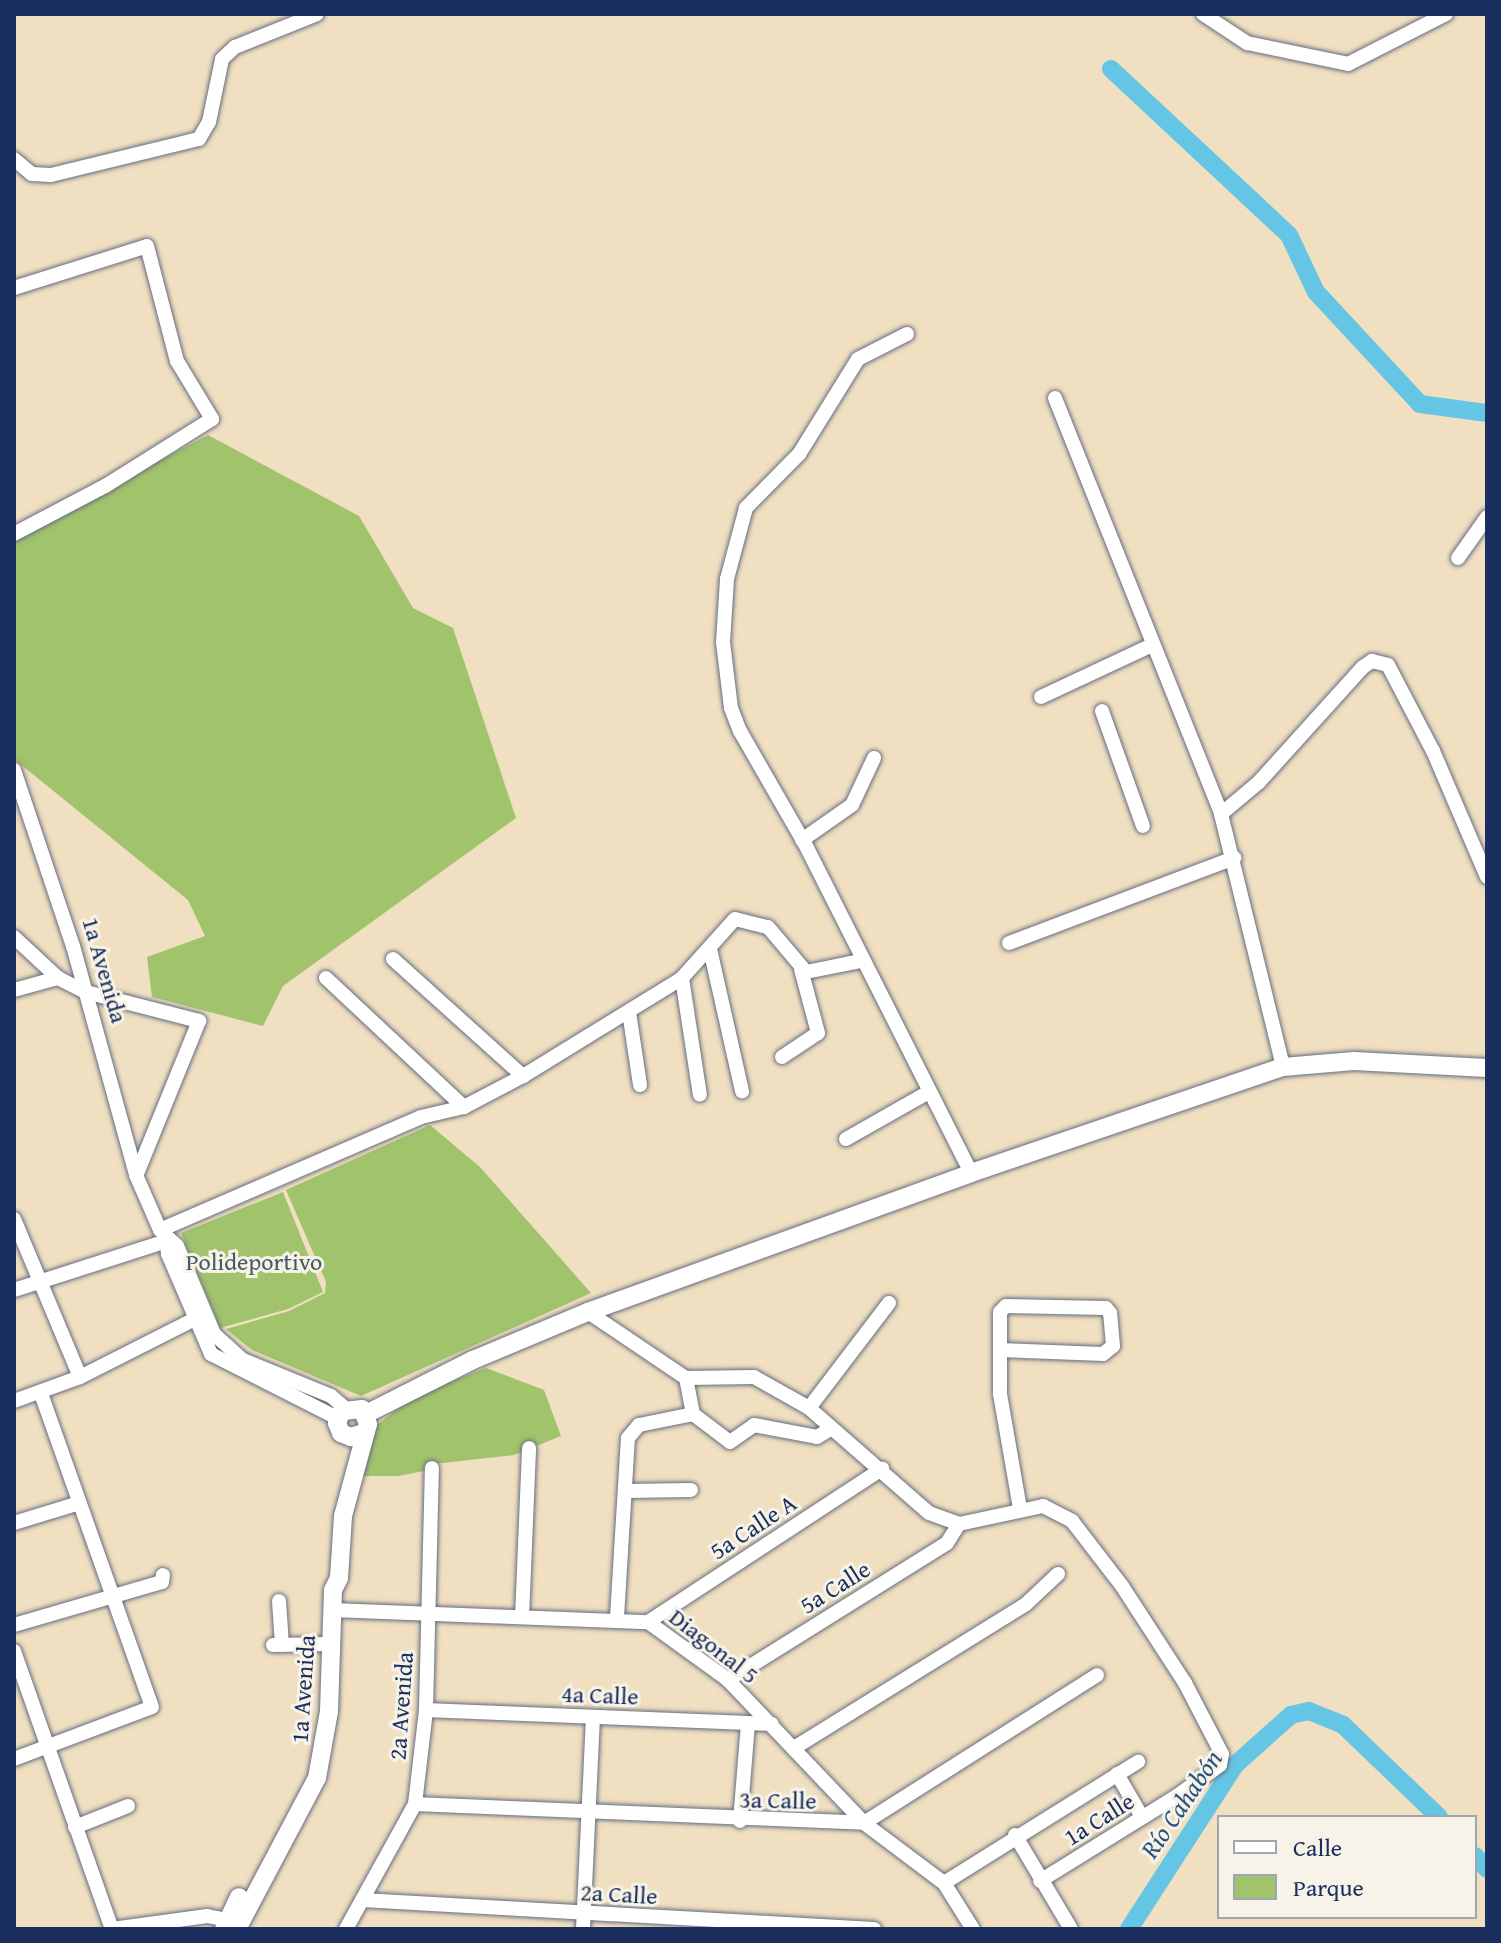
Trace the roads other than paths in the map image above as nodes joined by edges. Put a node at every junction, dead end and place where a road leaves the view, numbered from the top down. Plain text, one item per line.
1 (317, 14) edge
2 (1203, 14) edge
3 (1446, 14) edge
4 (14, 159) edge
5 (14, 288) edge
6 (907, 334) dead end
7 (1055, 398) dead end
8 (1487, 517) edge
9 (15, 531) edge
10 (1458, 558) dead end
11 (1152, 645) junction
12 (1041, 697) dead end
13 (1102, 711) dead end
14 (874, 758) dead end
15 (17, 775) edge
16 (1221, 814) junction
17 (1143, 826) dead end
18 (802, 840) junction
19 (1234, 858) junction
20 (1487, 877) edge
21 (14, 937) edge
22 (1009, 943) dead end
23 (710, 949) junction
24 (393, 959) dead end
25 (860, 961) junction
26 (801, 969) junction
27 (58, 978) junction
28 (326, 978) dead end
29 (682, 978) junction
30 (14, 990) edge
31 (86, 992) junction
32 (629, 1012) junction
33 (782, 1057) dead end
34 (1283, 1067) junction
35 (1487, 1068) edge
36 (523, 1076) junction
37 (640, 1085) dead end
38 (742, 1091) dead end
39 (927, 1093) junction
40 (700, 1095) dead end
41 (464, 1107) junction
42 (846, 1139) dead end
43 (971, 1173) junction
44 (136, 1175) junction
45 (14, 1219) edge
46 (164, 1235) junction
47 (39, 1282) junction
48 (14, 1290) edge
49 (889, 1303) dead end
50 (588, 1312) junction
51 (200, 1316) junction
52 (1000, 1350) junction
53 (80, 1377) junction
54 (686, 1378) junction
55 (41, 1393) junction
56 (14, 1401) edge
57 (809, 1408) junction
58 (341, 1413) junction
59 (366, 1414) junction
60 (693, 1414) junction
61 (832, 1428) junction
62 (354, 1435) junction
63 (529, 1448) dead end
64 (432, 1468) dead end
65 (882, 1469) junction
66 (691, 1490) dead end
67 (625, 1491) junction
68 (76, 1504) junction
69 (1020, 1509) junction
70 (14, 1523) edge
71 (959, 1524) junction
72 (1058, 1574) dead end
73 (163, 1575) dead end
74 (110, 1598) junction
75 (279, 1601) dead end
76 (332, 1610) junction
77 (429, 1613) junction
78 (522, 1617) junction
79 (617, 1617) junction
80 (648, 1622) junction
81 (14, 1625) edge
82 (331, 1644) junction
83 (14, 1651) edge
84 (1097, 1675) dead end
85 (728, 1680) junction
86 (426, 1710) junction
87 (593, 1717) junction
88 (748, 1724) junction
89 (772, 1724) junction
90 (46, 1746) junction
91 (794, 1748) junction
92 (14, 1759) edge
93 (1138, 1762) dead end
94 (1117, 1774) junction
95 (415, 1804) junction
96 (128, 1806) dead end
97 (588, 1815) junction
98 (1142, 1817) junction
99 (740, 1821) junction
100 (864, 1823) junction
101 (75, 1827) junction
102 (1015, 1835) junction
103 (1040, 1881) junction
104 (944, 1883) junction
105 (362, 1900) junction
106 (583, 1921) edge
107 (231, 1925) edge
108 (112, 1929) edge
109 (346, 1929) edge
110 (874, 1929) edge
111 (973, 1929) edge
112 (1071, 1929) edge

1 - 4 street
2 - 3 street
5 - 9 street
6 - 18 street
7 - 11 street
8 - 10 street
11 - 12 street
11 - 16 street
13 - 17 street
14 - 18 street
15 - 31 street, 1a Avenida
16 - 19 street
16 - 20 street
18 - 25 street
19 - 22 street
19 - 34 street
21 - 27 street
23 - 26 street
23 - 29 street
23 - 38 street
24 - 36 street
25 - 26 street
25 - 39 street
26 - 33 street
27 - 30 street
27 - 31 street
28 - 41 street
29 - 32 street
29 - 40 street
31 - 44 street, 1a Avenida
31 - 44 street
32 - 36 street
32 - 37 street
34 - 35 main road
34 - 43 main road
36 - 41 street
39 - 42 street
39 - 43 street
41 - 46 street
43 - 50 main road
44 - 46 street, 1a Avenida
45 - 47 street
46 - 47 street
46 - 51 street, 1a Avenida
47 - 48 street
47 - 53 street
49 - 57 street
50 - 54 street
50 - 59 main road
51 - 53 street
51 - 58 street, 1a Avenida
52 - 52 street
52 - 69 street
53 - 55 street
54 - 57 street
54 - 60 street
55 - 56 street
55 - 68 street
57 - 61 street
58 - 59 main road
58 - 62 main road
59 - 62 main road, 1a Avenida
60 - 61 street
60 - 67 street
61 - 65 street
62 - 76 main road, 1a Avenida
63 - 78 street
64 - 77 street, 2a Avenida
65 - 71 street
65 - 80 street, 5a Calle A
66 - 67 street
67 - 79 street
68 - 70 street
68 - 74 street
69 - 71 street
69 - 98 street, 1a Calle
71 - 85 street, 5a Calle
72 - 91 street
73 - 74 street
74 - 81 street
74 - 90 street
75 - 82 street
76 - 77 street, Diagonal 5
76 - 82 main road, 1a Avenida
77 - 78 street, Diagonal 5
77 - 86 street, 2a Avenida
78 - 79 street, Diagonal 5
79 - 80 street, Diagonal 5
80 - 85 street, Diagonal 5
82 - 107 main road, 1a Avenida
83 - 90 street
84 - 100 street
85 - 89 street, Diagonal 5
86 - 87 street, 4a Calle
86 - 95 street, 2a Avenida
87 - 88 street, 4a Calle
87 - 97 street
88 - 89 street, 4a Calle
88 - 99 street
89 - 91 street, Diagonal 5
90 - 92 street
90 - 101 street
91 - 100 street, Diagonal 5
93 - 94 street
94 - 98 street
94 - 102 street
95 - 97 street, 3a Calle
95 - 105 street, 2a Avenida
96 - 101 street
97 - 99 street, 3a Calle
97 - 106 street
98 - 103 street, 1a Calle
99 - 100 street, 3a Calle
100 - 104 street, Diagonal 5
101 - 108 street
102 - 103 street
102 - 104 street
103 - 112 street
104 - 111 street, Diagonal 5
105 - 106 street, 2a Calle
105 - 109 street, 2a Avenida
106 - 110 street, 2a Calle
107 - 108 street

